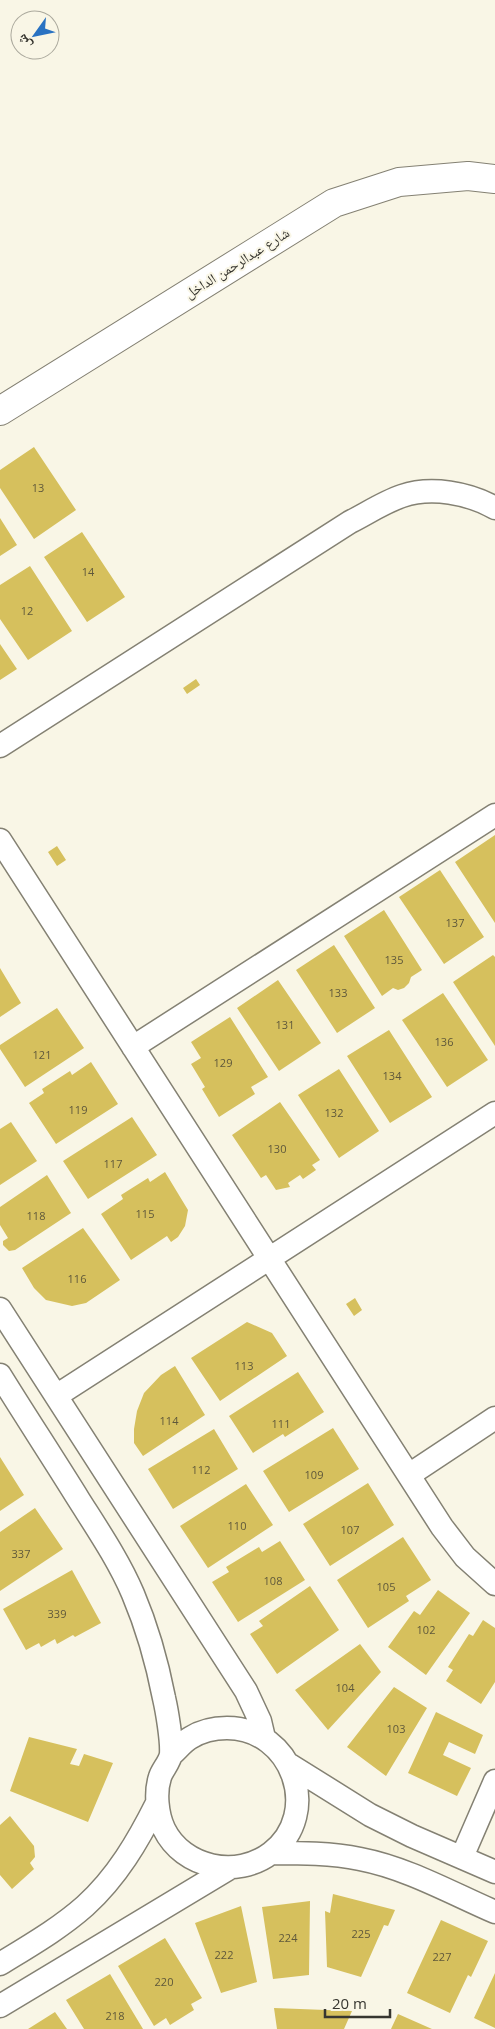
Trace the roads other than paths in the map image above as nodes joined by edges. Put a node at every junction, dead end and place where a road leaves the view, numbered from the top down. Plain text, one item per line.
1 (495, 179) edge
2 (0, 412) edge
3 (495, 508) edge
4 (0, 746) edge
5 (495, 815) edge
6 (0, 840) edge
7 (133, 1047) junction
8 (495, 1114) edge
9 (270, 1259) junction
10 (0, 1309) edge
11 (0, 1375) edge
12 (56, 1396) junction
13 (495, 1418) edge
14 (409, 1474) junction
15 (495, 1584) edge
16 (264, 1738) junction
17 (171, 1755) junction
18 (290, 1765) junction
19 (495, 1781) edge
20 (157, 1803) junction
21 (272, 1853) junction
22 (462, 1857) junction
23 (228, 1869) junction
24 (495, 1872) edge
25 (495, 1912) edge
26 (0, 1964) edge
27 (0, 2006) edge

1 - 2 street, شارع عبدالرحمن الداخل
3 - 4 street
5 - 7 street
6 - 7 street
7 - 9 street
8 - 9 street
9 - 12 street
9 - 14 street
10 - 12 street
11 - 17 street
12 - 16 street
13 - 14 street
14 - 15 street
16 - 17 street
16 - 18 street
17 - 20 street
18 - 21 street
18 - 22 street
19 - 22 street
20 - 23 street
20 - 26 street
21 - 23 street
21 - 25 street
22 - 24 street
23 - 27 street

